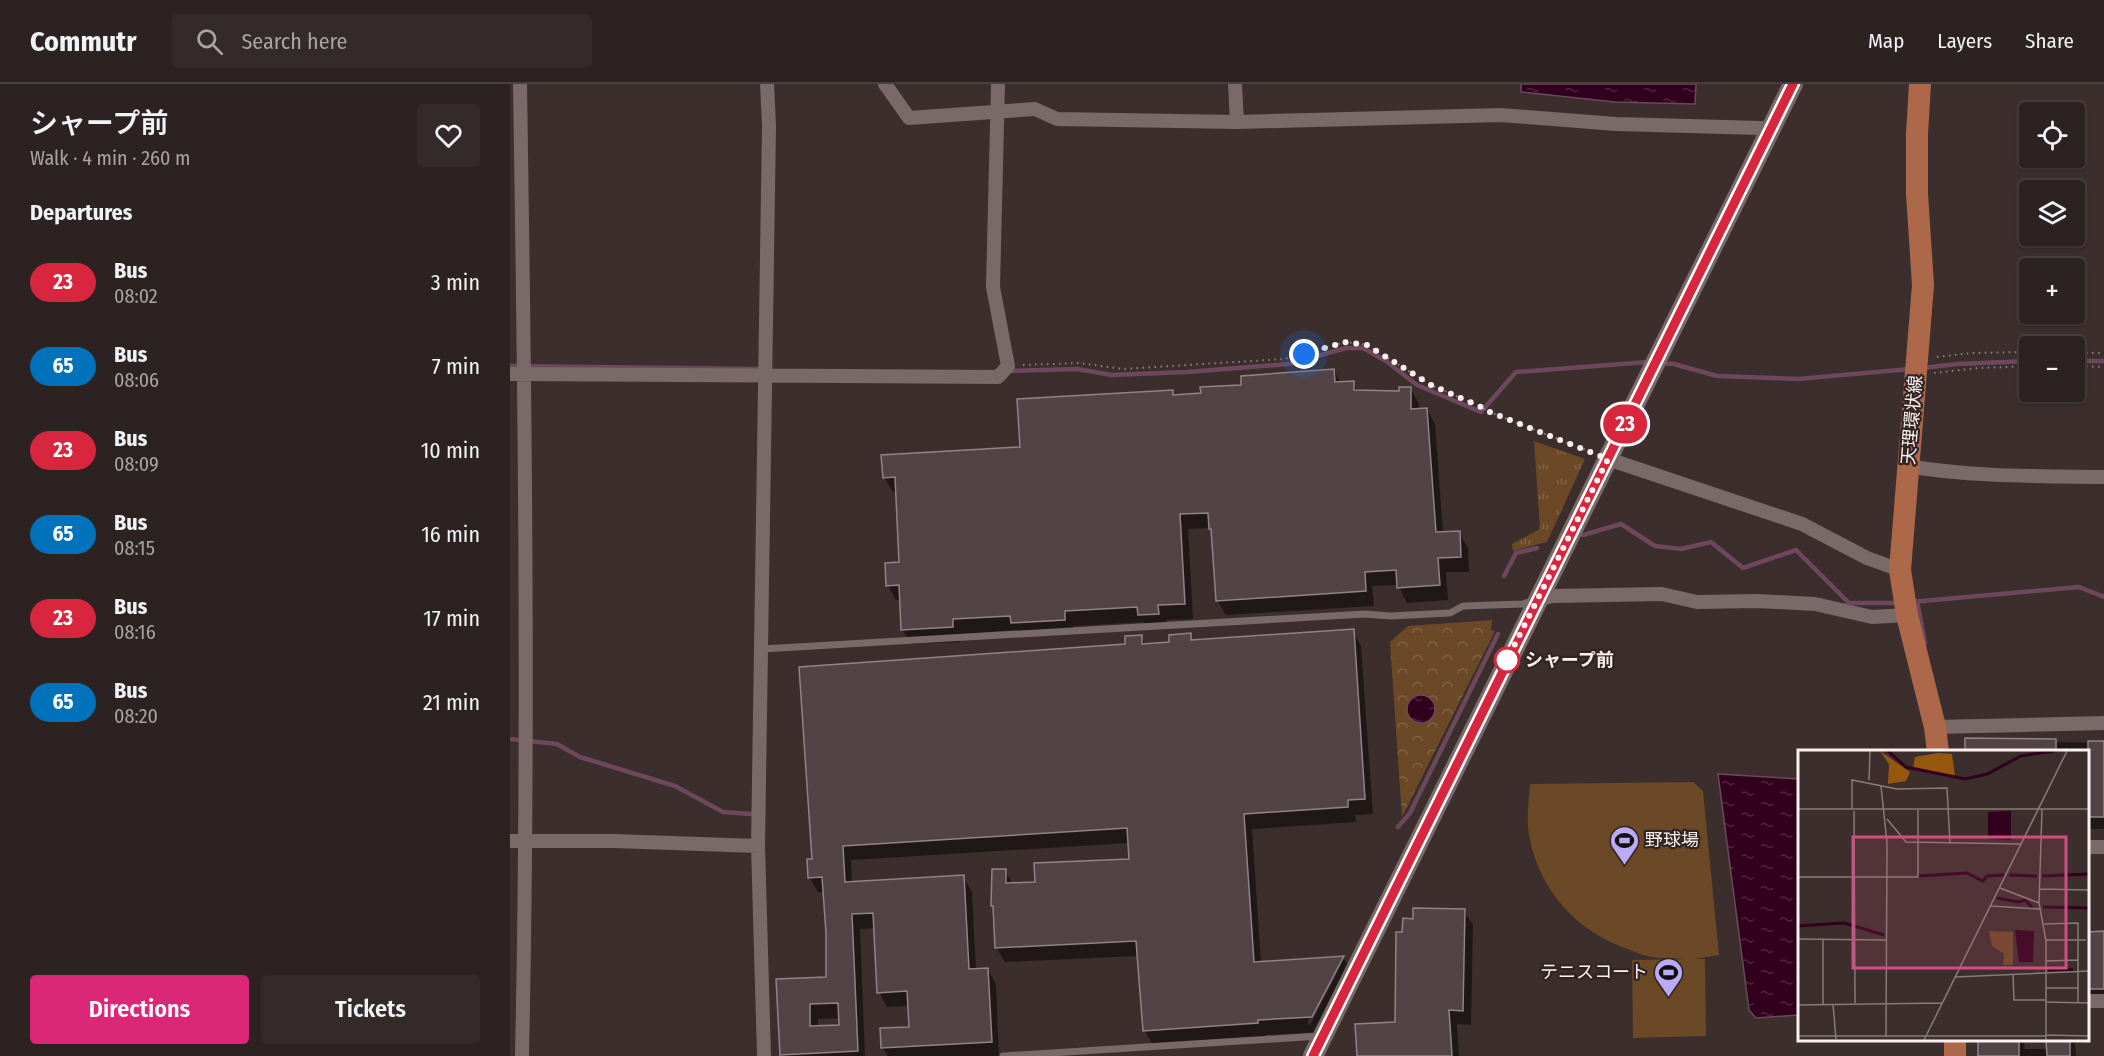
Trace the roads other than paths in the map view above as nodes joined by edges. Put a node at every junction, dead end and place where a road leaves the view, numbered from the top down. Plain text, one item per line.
1 (520, 84) edge
2 (767, 84) edge
3 (885, 84) edge
4 (998, 84) edge
5 (1235, 84) edge
6 (1793, 84) edge
7 (1920, 84) edge
8 (998, 111) junction
9 (1237, 122) junction
10 (1769, 132) junction
11 (520, 370) edge
12 (765, 376) junction
13 (1608, 459) junction
14 (1907, 466) junction
15 (2104, 477) edge
16 (1900, 570) junction
17 (1537, 600) junction
18 (1907, 615) junction
19 (760, 649) junction
20 (2104, 723) edge
21 (1935, 727) junction
22 (1938, 750) edge
23 (510, 841) edge
24 (526, 841) junction
25 (758, 846) junction
26 (1323, 1035) junction
27 (522, 1056) edge
28 (764, 1056) edge
29 (1002, 1056) edge
30 (1313, 1056) edge

1 - 11 street
2 - 12 street
3 - 8 street
4 - 8 street
5 - 9 street
6 - 10 main road
7 - 14 main road, 天理環状線
8 - 9 street
8 - 12 street
9 - 10 street
10 - 13 main road
11 - 12 street
11 - 24 street
12 - 19 street
13 - 16 street
13 - 17 main road
14 - 15 street
14 - 16 main road, 天理環状線
16 - 18 main road, 天理環状線
17 - 18 street
17 - 19 lane
17 - 26 main road
18 - 21 main road, 天理環状線
19 - 25 street
20 - 21 street
21 - 22 main road, 天理環状線
23 - 24 street
24 - 25 street
24 - 27 street
25 - 28 street
26 - 29 lane
26 - 30 main road

